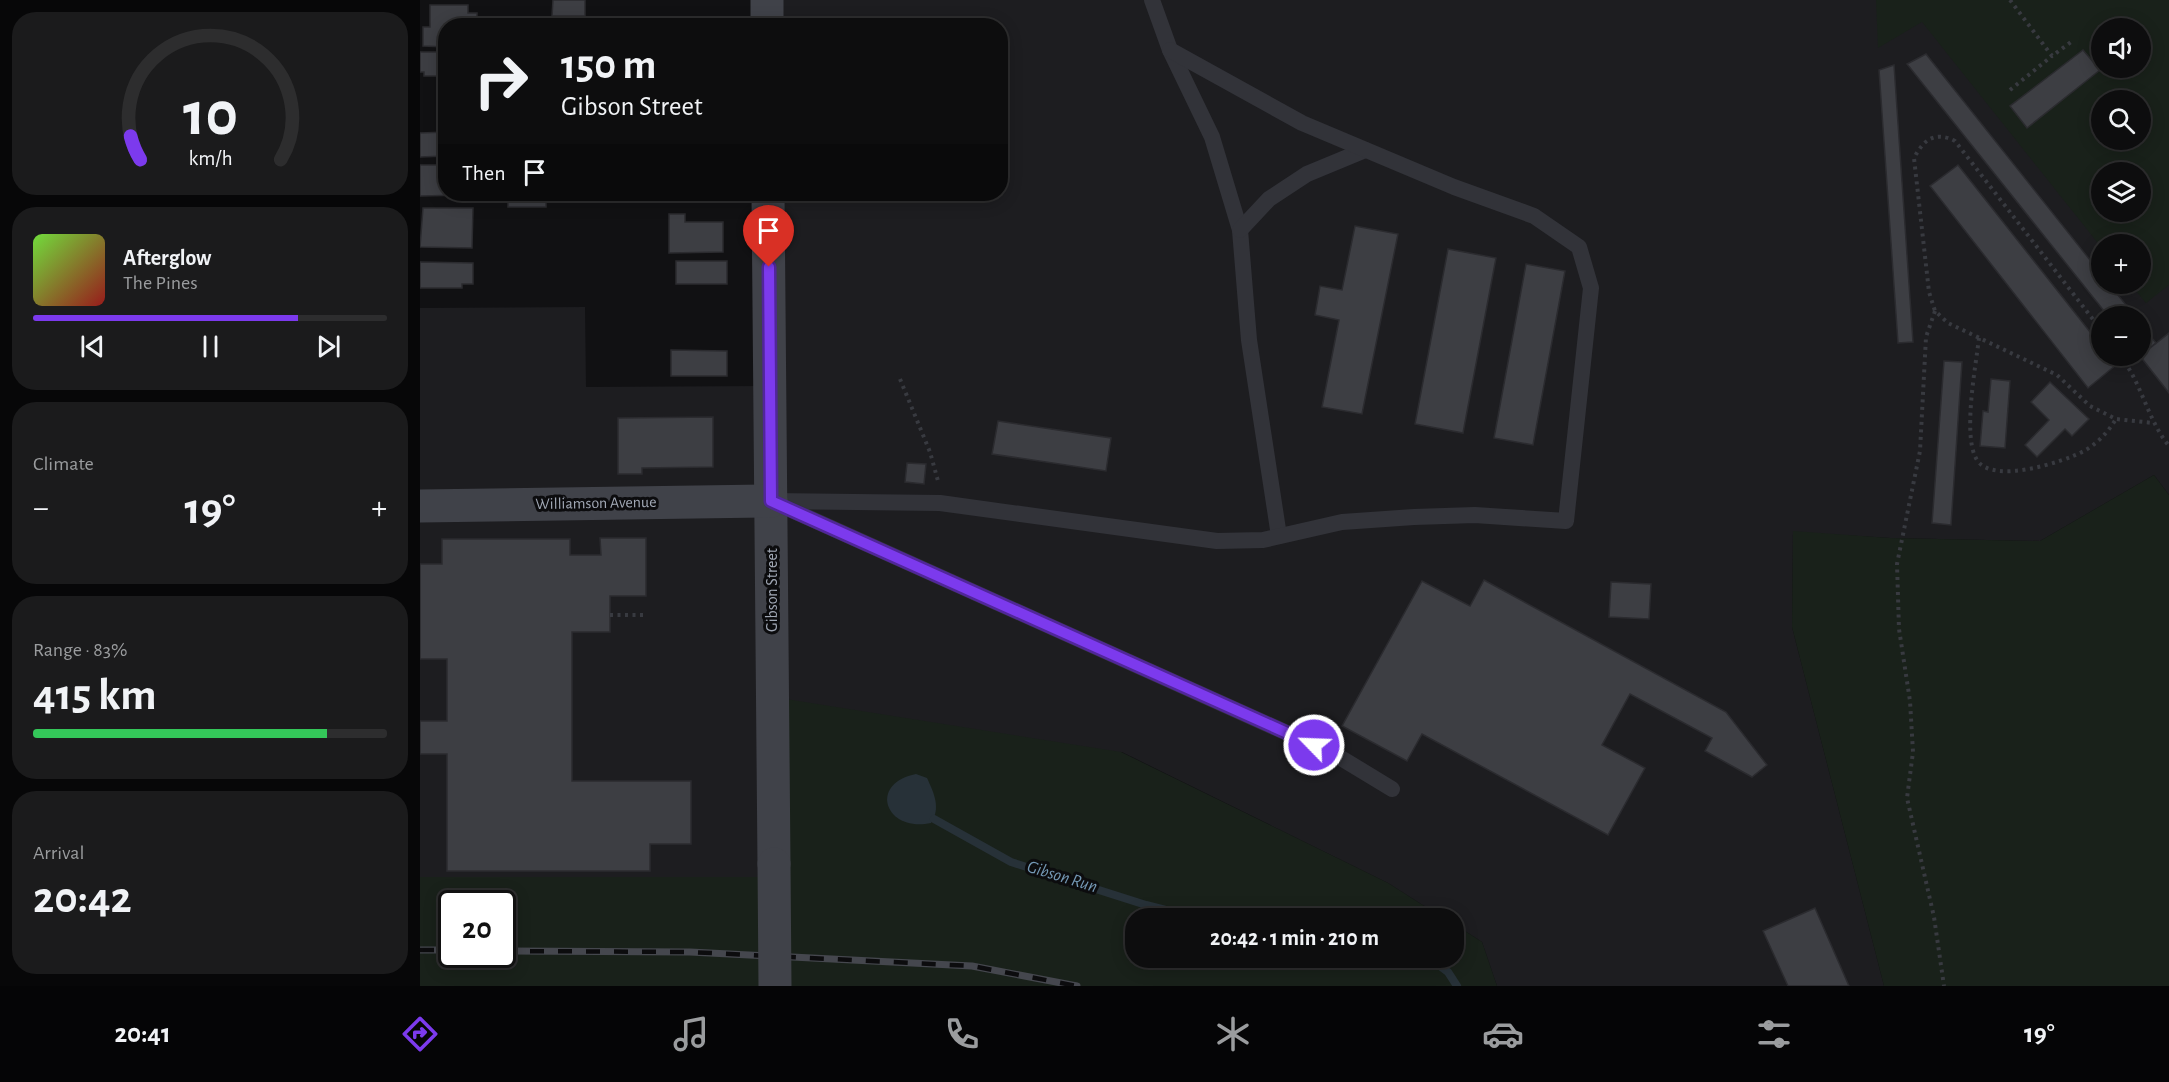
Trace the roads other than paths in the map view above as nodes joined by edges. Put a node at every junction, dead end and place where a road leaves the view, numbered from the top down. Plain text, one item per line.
1 (767, 0) edge
2 (1152, 0) edge
3 (767, 18) edge
4 (1170, 50) junction
5 (1365, 150) junction
6 (768, 201) edge
7 (1240, 230) junction
8 (771, 501) junction
9 (420, 506) edge
10 (1279, 536) junction
11 (1392, 789) dead end
12 (774, 986) edge

1 - 3 street
2 - 4 lane
4 - 5 lane
4 - 7 lane
5 - 7 lane
5 - 10 lane
6 - 8 street, Gibson Street
7 - 10 lane
8 - 9 street, Williamson Avenue
8 - 10 lane
8 - 11 lane
8 - 12 street, Gibson Street, bridge

